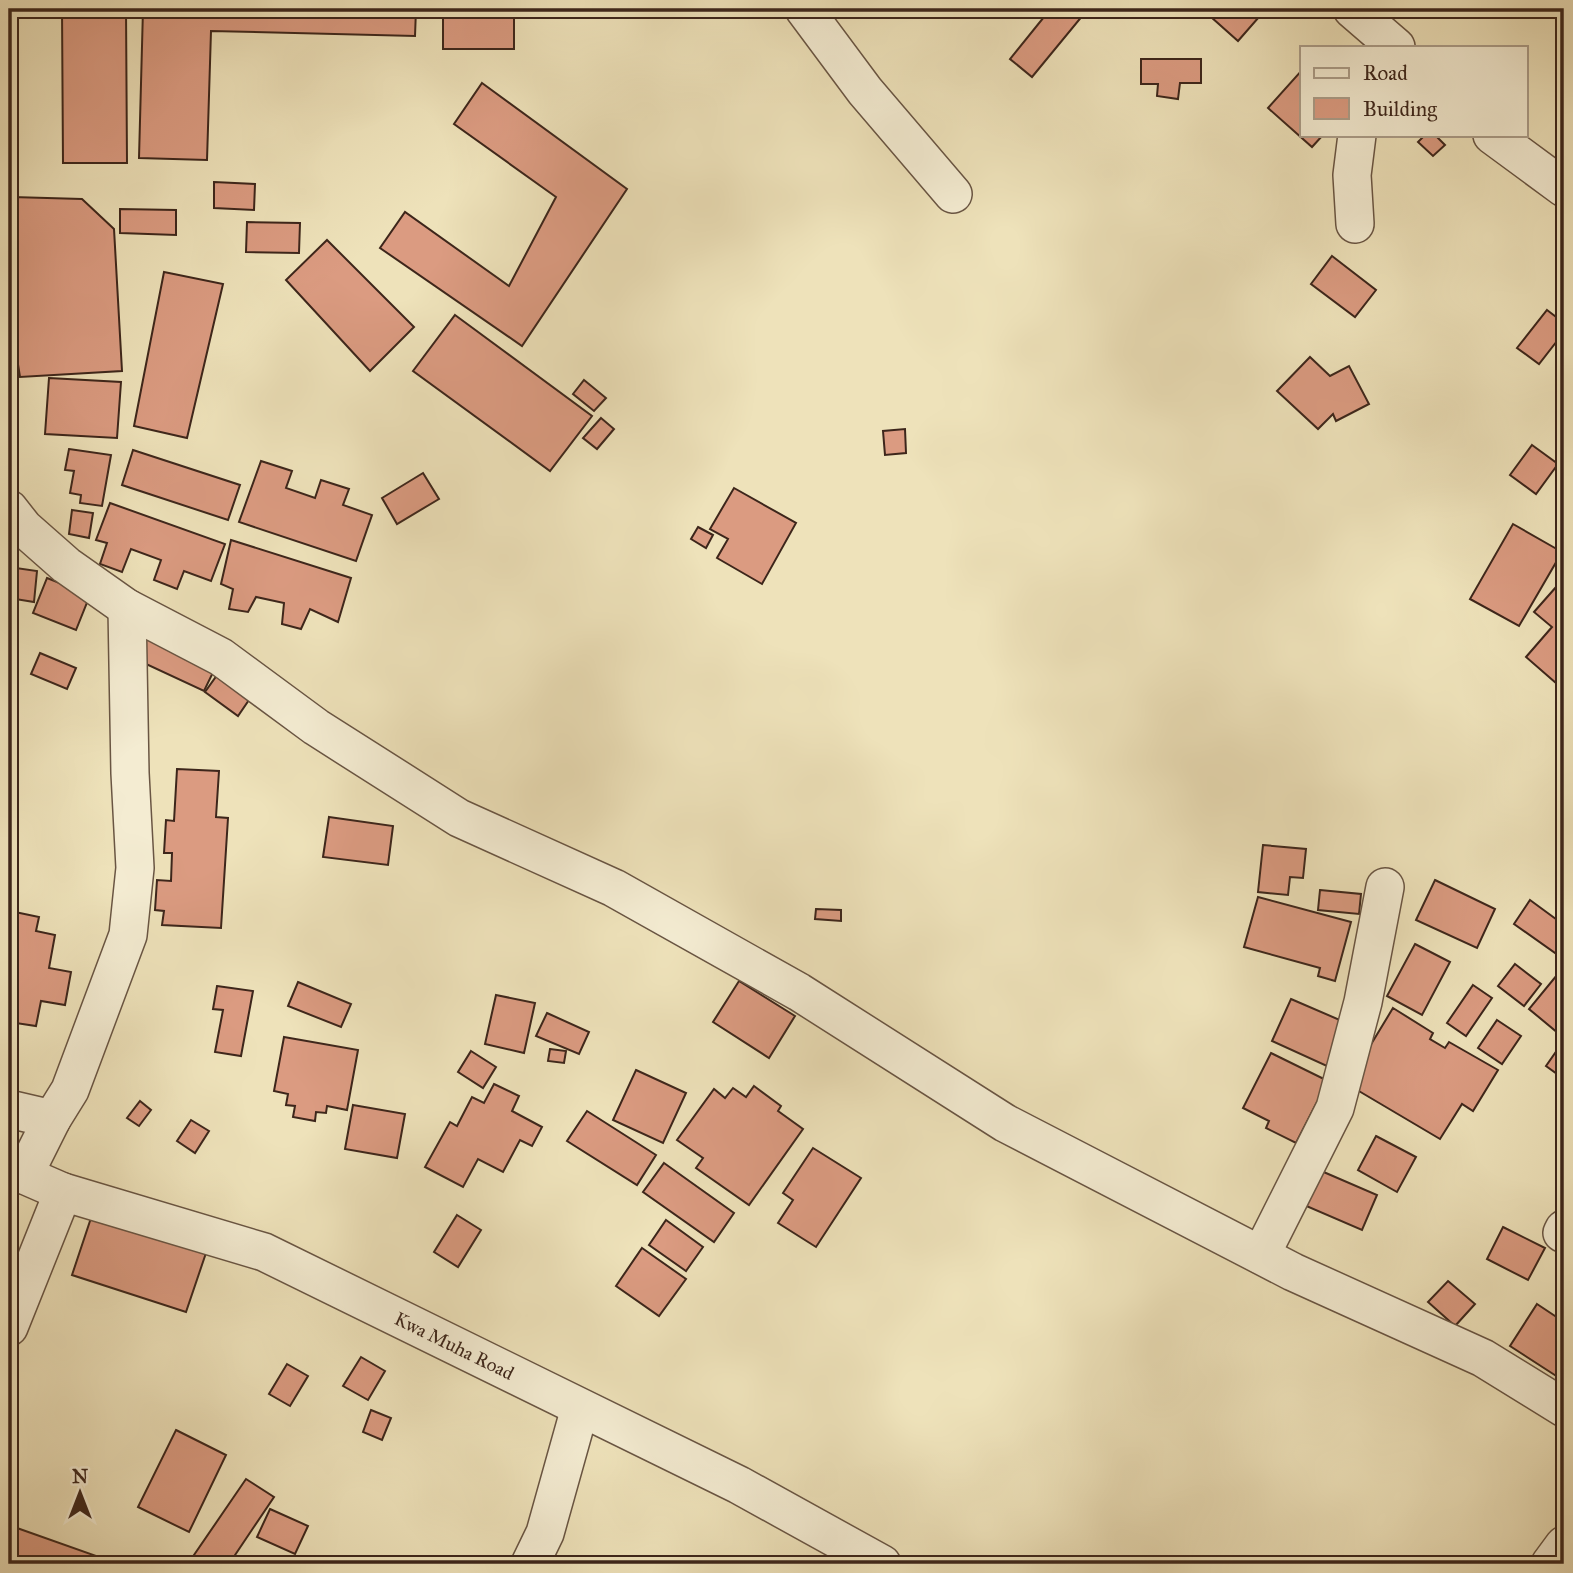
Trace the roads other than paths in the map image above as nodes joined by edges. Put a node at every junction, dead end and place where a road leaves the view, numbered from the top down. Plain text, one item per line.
1 (804, 9) edge
2 (1352, 9) edge
3 (1395, 46) edge
4 (1357, 136) edge
5 (1493, 136) edge
6 (1564, 188) edge
7 (953, 194) dead end
8 (1354, 224) dead end
9 (9, 509) edge
10 (127, 608) junction
11 (1385, 887) dead end
12 (9, 1109) edge
13 (52, 1119) junction
14 (16, 1173) edge
15 (63, 1192) junction
16 (1261, 1255) junction
17 (9, 1327) edge
18 (580, 1408) junction
19 (1564, 1408) edge
20 (1564, 1545) edge
21 (530, 1564) edge
22 (882, 1564) edge
23 (1550, 1564) edge

1 - 7 street
2 - 3 street
4 - 8 street
5 - 6 street
9 - 10 street
10 - 13 street
10 - 16 street
11 - 16 street
12 - 13 street
13 - 14 street
14 - 15 street, Kwa Muha Road
15 - 17 street
15 - 18 street, Kwa Muha Road
16 - 19 street
18 - 21 street
18 - 22 street, Kwa Muha Road
20 - 23 street

